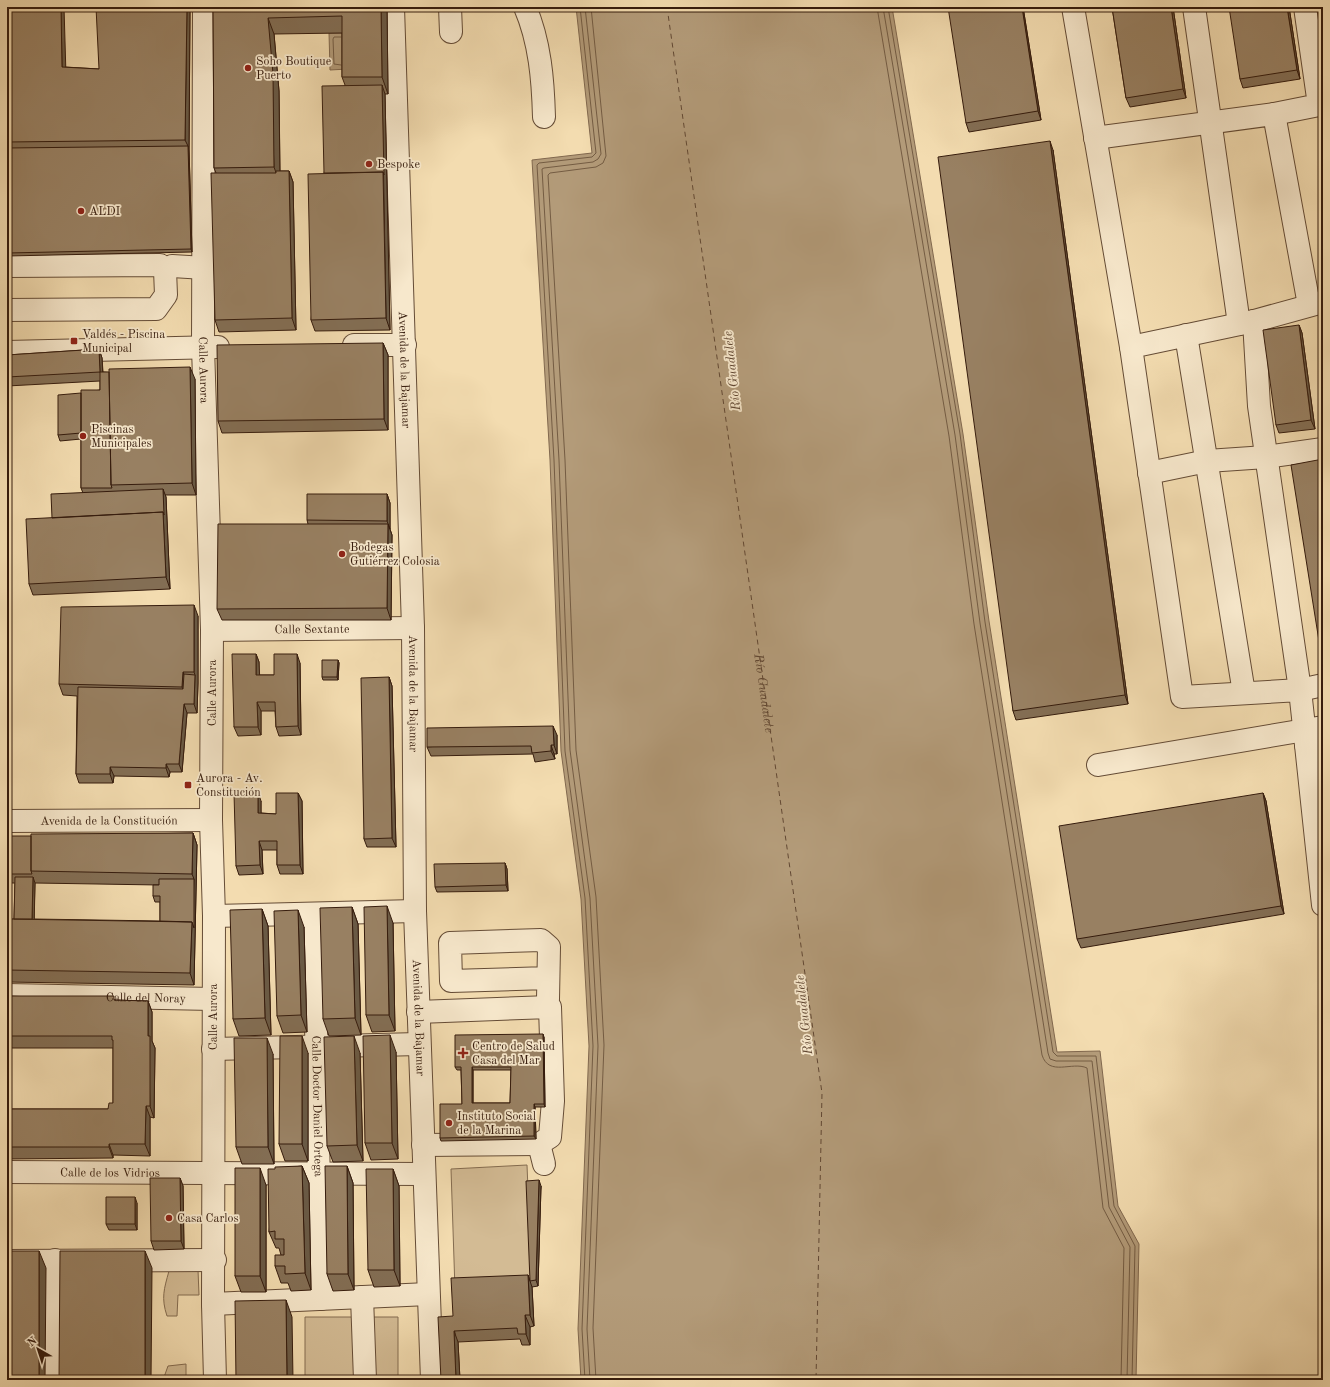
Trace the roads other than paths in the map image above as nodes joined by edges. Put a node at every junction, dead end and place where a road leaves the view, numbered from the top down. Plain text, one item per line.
1 (204, 7) edge
2 (393, 7) edge
3 (450, 7) edge
4 (526, 7) edge
5 (1072, 7) edge
6 (1194, 7) edge
7 (1305, 7) edge
8 (450, 32) dead end
9 (1274, 114) junction
10 (544, 118) dead end
11 (1210, 121) junction
12 (1095, 138) junction
13 (7, 266) edge
14 (205, 268) junction
15 (165, 270) junction
16 (1318, 307) edge
17 (7, 310) edge
18 (1246, 323) junction
19 (1186, 335) junction
20 (335, 345) edge
21 (405, 345) junction
22 (203, 347) junction
23 (234, 347) edge
24 (1130, 347) junction
25 (7, 352) edge
26 (1323, 449) edge
27 (1266, 457) junction
28 (1207, 461) junction
29 (1149, 473) junction
30 (413, 628) junction
31 (212, 630) junction
32 (1323, 685) edge
33 (1300, 690) junction
34 (1244, 693) junction
35 (1314, 736) edge
36 (1098, 765) dead end
37 (7, 820) edge
38 (210, 820) junction
39 (1320, 856) edge
40 (1323, 906) edge
41 (415, 911) junction
42 (314, 914) junction
43 (214, 916) junction
44 (548, 978) dead end
45 (7, 995) edge
46 (213, 999) junction
47 (544, 1008) junction
48 (418, 1012) junction
49 (419, 1044) junction
50 (316, 1046) junction
51 (213, 1049) junction
52 (423, 1145) junction
53 (7, 1172) edge
54 (214, 1173) junction
55 (319, 1174) junction
56 (424, 1174) junction
57 (55, 1260) junction
58 (215, 1260) junction
59 (7, 1261) edge
60 (428, 1294) junction
61 (362, 1297) junction
62 (321, 1299) junction
63 (213, 1304) junction
64 (55, 1380) edge
65 (215, 1380) edge
66 (365, 1380) edge
67 (432, 1380) edge

1 - 14 street, Calle Aurora
2 - 21 street, Avenida de la Bajamar
3 - 8 street
4 - 10 street
5 - 12 street
6 - 11 street
7 - 9 street
9 - 11 street
9 - 16 street
11 - 12 street
11 - 18 street
12 - 24 street
13 - 15 street
14 - 15 street
14 - 22 street, Calle Aurora
15 - 17 street
16 - 18 street
18 - 19 street
18 - 27 street
19 - 24 street
19 - 28 street
20 - 21 street
21 - 30 street, Avenida de la Bajamar
22 - 23 street
22 - 25 street
22 - 31 street, Calle Aurora
24 - 29 street
26 - 27 street
27 - 28 street
27 - 33 street
28 - 29 street
28 - 34 street
29 - 34 street
30 - 31 street, Calle Sextante
30 - 41 street, Avenida de la Bajamar
31 - 38 street, Calle Aurora
32 - 33 street
33 - 34 street
33 - 35 street
35 - 36 street
35 - 39 street
37 - 38 street, Avenida de la Constitución
38 - 43 street, Calle Aurora
39 - 40 street
41 - 42 street
41 - 48 street, Avenida de la Bajamar
42 - 43 street
42 - 50 street, Calle Doctor Daniel Ortega
43 - 46 street, Calle Aurora
44 - 47 street
45 - 46 street, Calle del Noray
46 - 51 street, Calle Aurora
47 - 48 street
47 - 52 street
48 - 49 street, Avenida de la Bajamar
49 - 50 street
49 - 52 street, Avenida de la Bajamar
50 - 51 street
50 - 55 street, Calle Doctor Daniel Ortega
51 - 54 street, Calle Aurora
52 - 56 street, Avenida de la Bajamar
53 - 54 street, Calle de los Vidrios
54 - 55 street, Calle de los Vidrios
54 - 58 street, Calle Aurora
55 - 56 street, Calle de los Vidrios
55 - 62 street, Calle Doctor Daniel Ortega
56 - 60 street, Avenida de la Bajamar
57 - 58 street
57 - 59 street
57 - 64 street
58 - 63 street, Calle Aurora
60 - 61 street
60 - 67 street, Avenida de la Bajamar
61 - 62 street
61 - 66 street
62 - 63 street
63 - 65 street, Calle Aurora

